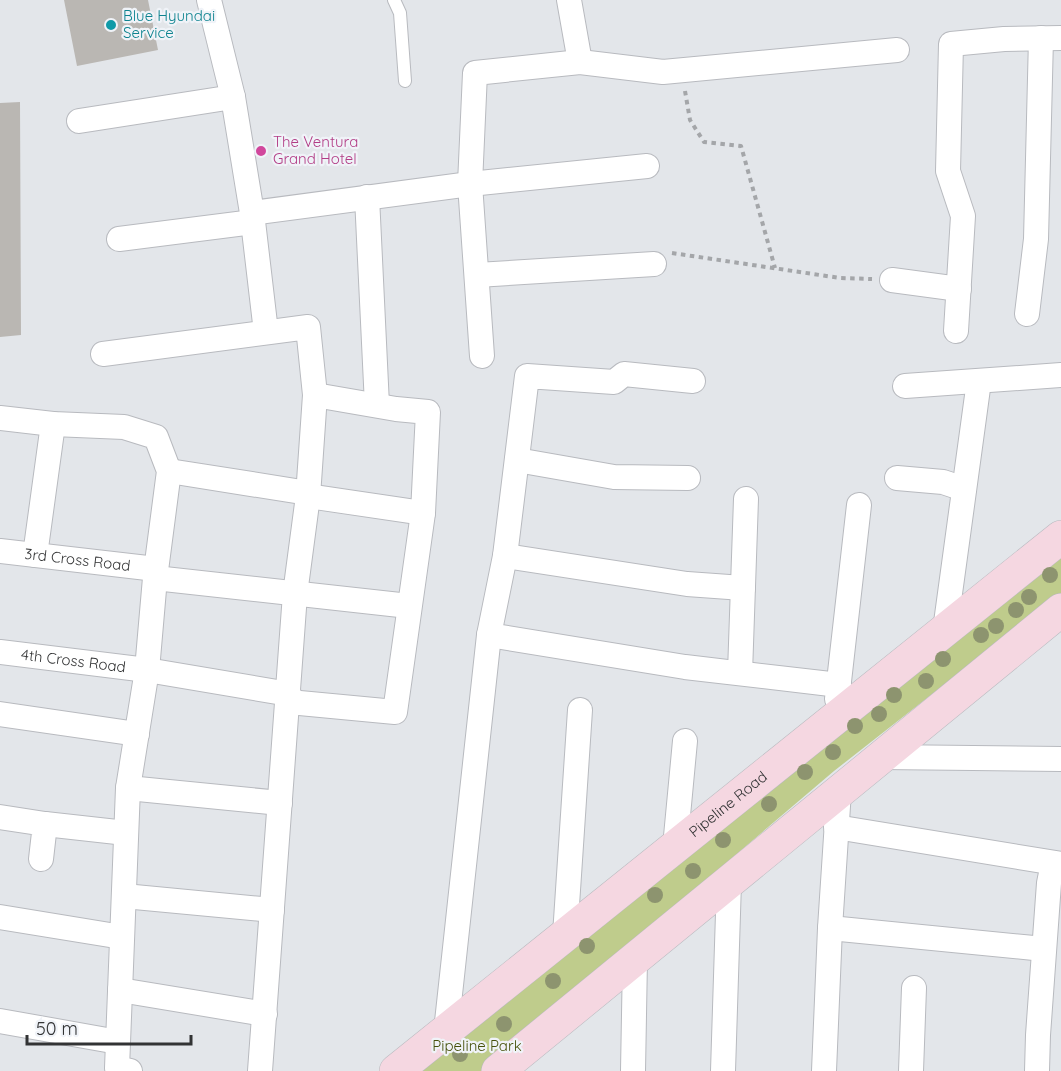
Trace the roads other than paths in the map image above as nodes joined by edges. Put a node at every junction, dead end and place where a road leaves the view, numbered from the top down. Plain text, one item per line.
1 (208, 0) edge
2 (394, 0) edge
3 (569, 0) edge
4 (1051, 38) edge
5 (897, 50) dead end
6 (580, 62) junction
7 (405, 81) dead end
8 (233, 97) junction
9 (79, 121) dead end
10 (647, 166) dead end
11 (470, 184) junction
12 (367, 197) junction
13 (252, 217) junction
14 (119, 239) dead end
15 (654, 264) road end
16 (477, 275) junction
17 (892, 280) road end
18 (958, 289) junction
19 (1027, 314) dead end
20 (956, 331) dead end
21 (266, 332) junction
22 (103, 354) dead end
23 (482, 356) dead end
24 (1061, 375) edge
25 (693, 381) dead end
26 (980, 381) junction
27 (905, 386) dead end
28 (315, 395) junction
29 (377, 405) junction
30 (0, 418) edge
31 (53, 424) junction
32 (517, 460) junction
33 (169, 471) junction
34 (688, 478) dead end
35 (897, 478) dead end
36 (964, 489) junction
37 (308, 494) junction
38 (746, 499) dead end
39 (859, 505) dead end
40 (423, 513) junction
41 (1061, 537) edge
42 (0, 551) edge
43 (35, 555) junction
44 (505, 556) junction
45 (155, 574) junction
46 (743, 588) junction
47 (295, 594) junction
48 (409, 606) junction
49 (1061, 610) edge
50 (945, 630) junction
51 (489, 635) junction
52 (0, 652) edge
53 (147, 670) junction
54 (740, 673) junction
55 (839, 685) junction
56 (289, 698) junction
57 (580, 710) dead end
58 (0, 714) edge
59 (834, 719) junction
60 (136, 734) junction
61 (685, 741) dead end
62 (882, 757) junction
63 (1061, 759) edge
64 (128, 788) junction
65 (839, 791) junction
66 (280, 803) junction
67 (0, 817) edge
68 (45, 824) junction
69 (836, 827) junction
70 (126, 833) junction
71 (675, 847) junction
72 (41, 858) dead end
73 (1057, 863) edge
74 (729, 882) junction
75 (124, 896) junction
76 (272, 910) junction
77 (0, 917) edge
78 (830, 928) junction
79 (565, 936) junction
80 (122, 937) junction
81 (1044, 949) junction
82 (635, 959) junction
83 (914, 988) dead end
84 (120, 990) junction
85 (265, 1014) junction
86 (0, 1021) edge
87 (446, 1031) junction
88 (118, 1042) junction
89 (130, 1071) edge
90 (260, 1071) edge
91 (396, 1071) edge
92 (498, 1071) edge
93 (633, 1071) edge
94 (723, 1071) edge
95 (824, 1071) edge
96 (911, 1071) edge
97 (1037, 1071) edge

1 - 8 street
2 - 7 lane
3 - 6 street
4 - 18 street
4 - 19 street
5 - 6 street
6 - 11 street
8 - 9 street
8 - 13 street
10 - 11 street
11 - 12 street
11 - 16 street
12 - 13 street
12 - 29 street
13 - 14 street
13 - 21 street
15 - 16 street
16 - 23 street
17 - 18 street
18 - 20 street
21 - 22 street
21 - 28 street
24 - 26 street
25 - 32 street
26 - 27 street
26 - 36 street
28 - 29 street
28 - 37 street
29 - 40 street
30 - 31 street
31 - 33 street
31 - 43 street
32 - 34 street
32 - 44 street
33 - 37 street
33 - 45 street
35 - 36 street
36 - 50 street
37 - 40 street
37 - 47 street
38 - 46 street
39 - 55 street
40 - 48 street
41 - 50 main road, Pipeline Road
42 - 43 street, 3rd Cross Road
43 - 45 street, 3rd Cross Road
44 - 46 street
44 - 51 street
45 - 47 street, 3rd Cross Road
45 - 53 street
46 - 54 street
47 - 48 street, 3rd Cross Road
47 - 56 street
48 - 56 street, 4th Cross Road
49 - 62 main road
50 - 59 main road, Pipeline Road
51 - 54 street
51 - 87 street
52 - 53 street, 4th Cross Road
53 - 56 street, 4th Cross Road
53 - 60 street
54 - 55 street
55 - 59 street
56 - 66 street
57 - 79 street
58 - 60 street
59 - 71 main road, Pipeline Road
60 - 64 street
61 - 71 street
62 - 63 street
62 - 65 main road
64 - 66 street
64 - 70 street
65 - 69 street
65 - 74 main road
66 - 76 street
67 - 68 street
68 - 70 street
68 - 72 street
69 - 73 street
69 - 78 street
70 - 75 street
71 - 79 main road, Pipeline Road
73 - 81 street
74 - 82 main road
74 - 94 street
75 - 76 street
75 - 80 street
76 - 85 street
77 - 80 street
78 - 81 street
78 - 95 street
79 - 87 main road, Pipeline Road
80 - 84 street
81 - 97 street
82 - 92 main road
82 - 93 street
83 - 96 street
84 - 85 street
84 - 88 street
85 - 90 street
86 - 88 street
87 - 91 main road, Pipeline Road
88 - 89 street

